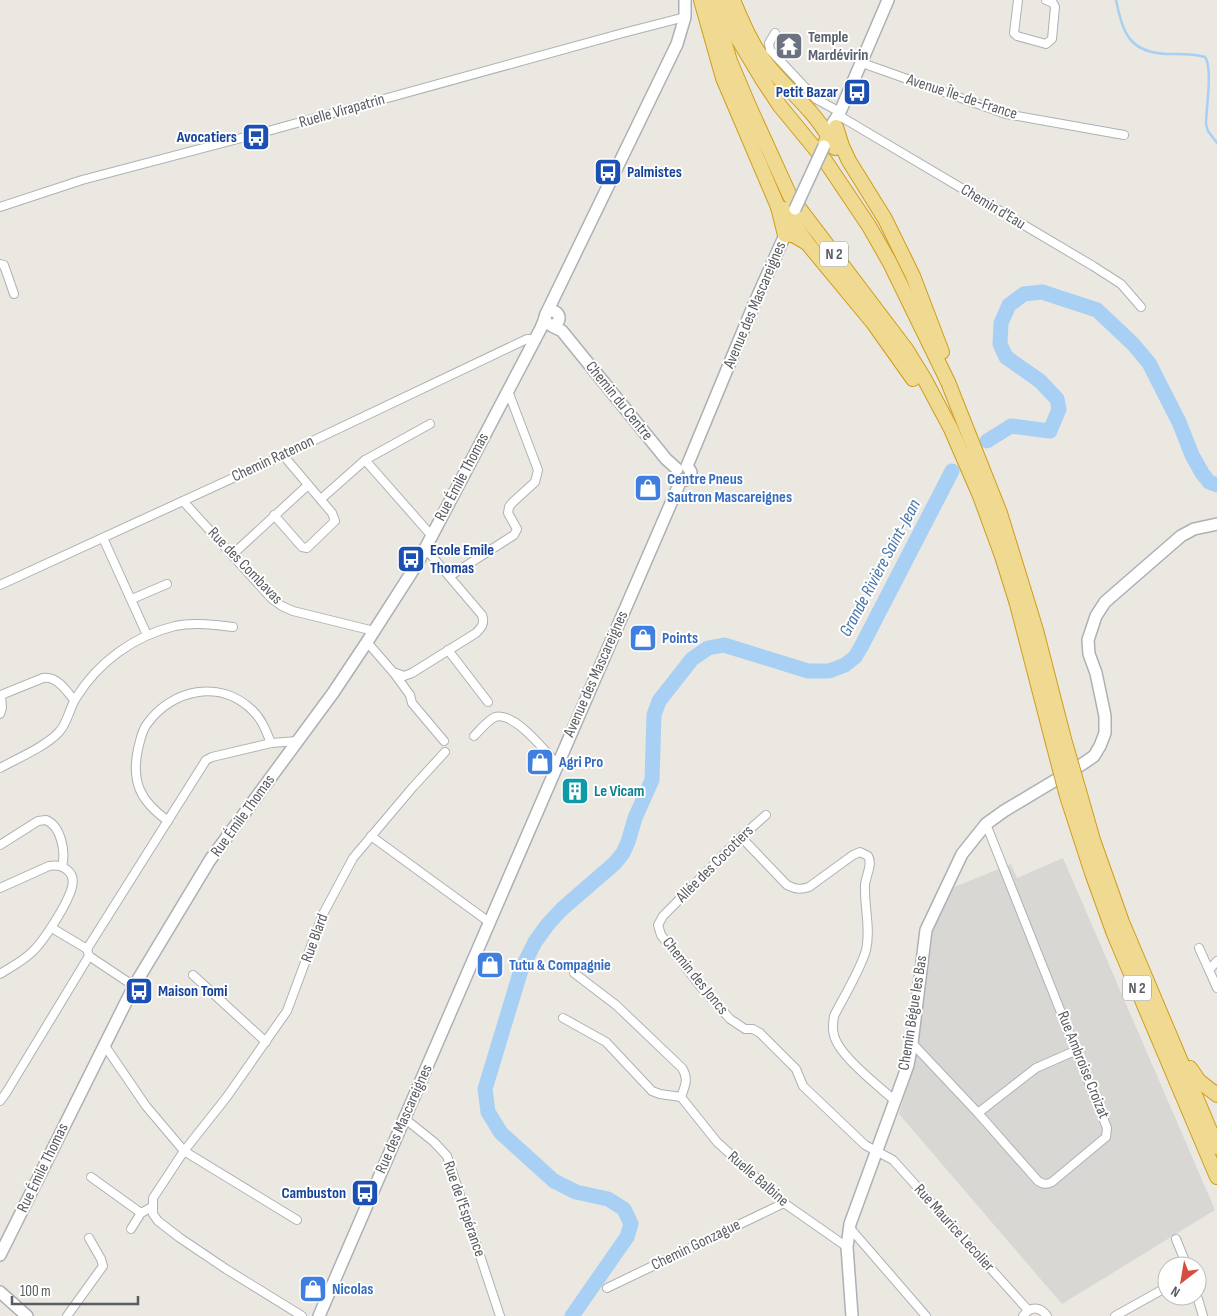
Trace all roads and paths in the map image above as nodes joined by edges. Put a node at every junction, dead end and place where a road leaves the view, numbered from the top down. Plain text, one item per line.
1 (685, 0) edge
2 (701, 0) edge
3 (712, 0) edge
4 (722, 0) edge
5 (733, 0) edge
6 (888, 0) edge
7 (1018, 0) edge
8 (1046, 0) edge
9 (685, 17) junction
10 (775, 33) dead end
11 (862, 63) junction
12 (833, 125) junction
13 (1124, 135) dead end
14 (849, 161) junction
15 (0, 207) edge
16 (778, 207) junction
17 (794, 211) junction
18 (785, 235) junction
19 (807, 243) junction
20 (0, 264) edge
21 (14, 294) dead end
22 (1141, 308) dead end
23 (550, 324) junction
24 (948, 382) junction
25 (508, 391) junction
26 (430, 424) dead end
27 (282, 455) junction
28 (364, 460) junction
29 (681, 471) junction
30 (308, 485) junction
31 (980, 496) junction
32 (321, 499) junction
33 (183, 501) junction
34 (274, 515) junction
35 (1217, 524) edge
36 (432, 535) junction
37 (103, 538) junction
38 (425, 548) junction
39 (232, 555) junction
40 (450, 576) junction
41 (167, 584) dead end
42 (0, 585) edge
43 (132, 599) junction
44 (233, 627) dead end
45 (374, 631) junction
46 (147, 635) junction
47 (368, 642) junction
48 (448, 650) junction
49 (393, 672) junction
50 (0, 693) edge
51 (74, 700) junction
52 (488, 702) dead end
53 (0, 714) edge
54 (474, 736) dead end
55 (298, 741) junction
56 (444, 741) dead end
57 (1058, 741) junction
58 (272, 743) junction
59 (445, 752) dead end
60 (557, 764) junction
61 (0, 768) edge
62 (1073, 794) junction
63 (766, 815) dead end
64 (168, 821) junction
65 (986, 824) junction
66 (371, 836) junction
67 (741, 837) junction
68 (0, 845) edge
69 (62, 866) junction
70 (0, 888) edge
71 (666, 913) joint
72 (488, 922) junction
73 (52, 928) junction
74 (1199, 948) dead end
75 (88, 952) junction
76 (1217, 961) edge
77 (1209, 970) junction
78 (574, 973) dead end
79 (0, 974) edge
80 (193, 974) dead end
81 (134, 986) junction
82 (1217, 988) edge
83 (563, 1018) dead end
84 (266, 1042) junction
85 (912, 1043) junction
86 (105, 1046) junction
87 (1175, 1048) junction
88 (1077, 1050) junction
89 (1217, 1096) edge
90 (681, 1098) junction
91 (0, 1101) edge
92 (895, 1101) junction
93 (978, 1113) junction
94 (404, 1118) junction
95 (1217, 1147) edge
96 (184, 1151) junction
97 (876, 1152) junction
98 (91, 1177) dead end
99 (1217, 1177) edge
100 (784, 1203) junction
101 (152, 1207) junction
102 (141, 1212) junction
103 (297, 1220) dead end
104 (849, 1227) junction
105 (131, 1229) dead end
106 (89, 1238) dead end
107 (1176, 1239) dead end
108 (847, 1248) junction
109 (0, 1254) edge
110 (1183, 1256) edge
111 (608, 1288) dead end
112 (1157, 1292) edge
113 (1, 1294) edge
114 (1026, 1313) edge
115 (27, 1316) edge
116 (67, 1316) edge
117 (302, 1316) edge
118 (318, 1316) edge
119 (500, 1316) edge
120 (852, 1316) edge
121 (926, 1316) edge
122 (1047, 1316) edge
123 (1115, 1316) edge

1 - 9 street
2 - 16 highway
3 - 31 highway, N 2
4 - 24 highway, N 2
5 - 12 highway
6 - 11 street
7 - 8 street
9 - 15 street, Ruelle Virapatrin
9 - 23 street
10 - 12 street, Chemin d'Eau
11 - 12 street
11 - 13 street, Avenue Île-de-France
12 - 14 highway
12 - 14 highway
12 - 17 street, Avenue des Mascareignes, bridge
12 - 22 street, Chemin d'Eau
14 - 24 highway
16 - 17 highway
16 - 18 highway
17 - 18 street, Avenue des Mascareignes
17 - 19 highway
18 - 19 highway
18 - 29 street, Avenue des Mascareignes
19 - 31 highway
20 - 21 street
23 - 25 street, Rue Émile Thomas
23 - 27 street, Chemin Ratenon
23 - 29 street, Chemin du Centre
24 - 57 highway, N 2
25 - 36 street, Rue Émile Thomas
25 - 40 street
26 - 28 street
27 - 30 street
27 - 33 street, Chemin Ratenon
28 - 32 street
28 - 36 street
29 - 60 street, Avenue des Mascareignes
30 - 32 street
30 - 34 street
31 - 57 highway, N 2
32 - 34 street
33 - 37 street, Chemin Ratenon
33 - 39 street, Rue des Combavas
34 - 39 street
35 - 65 street, Chemin Bégue les Bas
36 - 38 street, Rue Émile Thomas
37 - 42 street, Chemin Ratenon
37 - 43 street
38 - 40 street
38 - 45 street, Rue Émile Thomas
39 - 45 street, Rue des Combavas
40 - 48 street
41 - 43 street
43 - 46 street
44 - 46 street
45 - 47 street, Rue Émile Thomas
46 - 51 street
47 - 49 street
47 - 55 street, Rue Émile Thomas
48 - 49 street
48 - 52 street
49 - 56 street
50 - 51 street
50 - 53 street
51 - 61 street
54 - 60 street
55 - 58 street
55 - 81 street, Rue Émile Thomas
57 - 62 highway, N 2, bridge
58 - 64 street
58 - 64 street
59 - 66 street, Rue Blard
60 - 72 street, Avenue des Mascareignes
62 - 87 highway, N 2
62 - 99 highway, N 2
63 - 67 street, Allée des Cocotiers
64 - 75 street
65 - 85 street, Chemin Bégue les Bas
65 - 88 street, Rue Ambroise Croizat
66 - 72 street
66 - 84 street, Rue Blard
67 - 71 street, Allée des Cocotiers
67 - 92 street
68 - 69 street
69 - 70 street
69 - 73 street
71 - 97 street, Chemin des Joncs
72 - 94 street, Rue des Mascareignes
73 - 75 street
73 - 79 street
74 - 77 street
75 - 81 street
75 - 91 street
76 - 77 street
77 - 82 street
78 - 90 street
80 - 84 street
81 - 86 street, Rue Émile Thomas
83 - 90 street
84 - 96 street, Rue Blard
85 - 92 street, Chemin Bégue les Bas
85 - 93 street, Rue Ambroise Croizat
86 - 96 street
86 - 109 street, Rue Émile Thomas
87 - 89 highway
87 - 95 highway, N 2
88 - 93 street
88 - 93 street, Rue Ambroise Croizat
90 - 100 street, Ruelle Balbine
92 - 97 street, Chemin Bégue les Bas
94 - 118 street, Rue des Mascareignes
94 - 119 street, Rue de l'Espérance
96 - 101 street, Rue Blard
96 - 103 street
97 - 104 street, Chemin Bégue les Bas
97 - 114 street, Rue Maurice Lecolier
98 - 102 street
100 - 108 street, Ruelle Balbine
100 - 111 street, Chemin Gonzague
101 - 102 street
101 - 117 street
102 - 105 street
104 - 108 street, Chemin Bégue les Bas
104 - 121 street
106 - 116 street
107 - 110 street
108 - 120 street, Chemin Bégue les Bas
112 - 123 street
113 - 115 street
114 - 122 street

